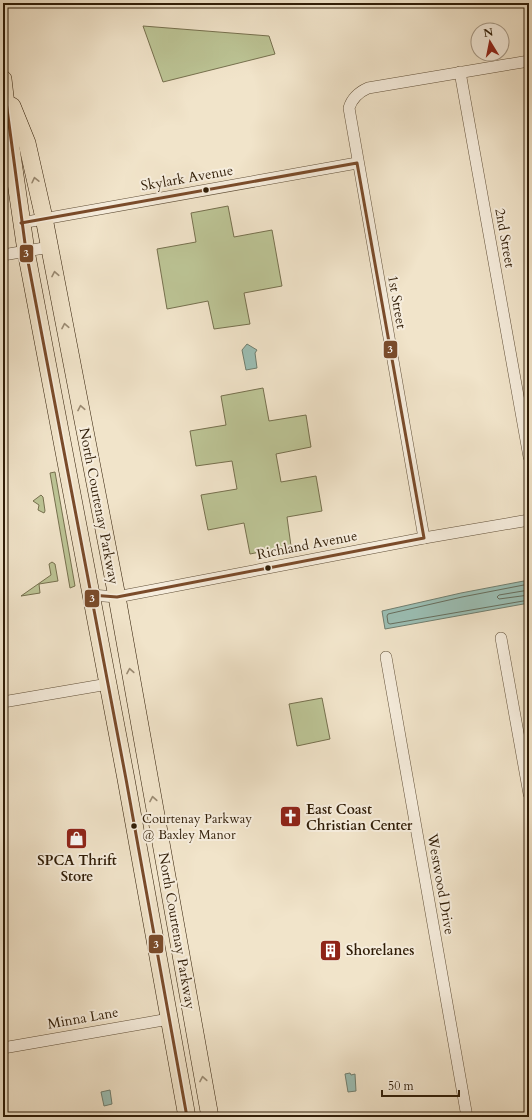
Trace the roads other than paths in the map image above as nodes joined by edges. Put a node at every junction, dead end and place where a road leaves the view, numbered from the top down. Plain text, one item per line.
1 (529, 61) edge
2 (460, 72) junction
3 (4, 83) edge
4 (357, 163) junction
5 (44, 218) junction
6 (21, 223) junction
7 (50, 247) junction
8 (26, 251) junction
9 (3, 255) edge
10 (529, 457) edge
11 (529, 520) edge
12 (424, 538) junction
13 (91, 595) junction
14 (117, 597) junction
15 (502, 638) dead end
16 (386, 657) dead end
17 (108, 684) junction
18 (3, 702) edge
19 (529, 794) edge
20 (169, 1019) junction
21 (3, 1048) edge
22 (187, 1117) edge
23 (210, 1117) edge
24 (467, 1117) edge

1 - 2 street
2 - 4 street, 1st Street
2 - 10 street, 2nd Street
5 -> 3 main road, North Courtenay Parkway
3 - 6 main road, North Courtenay Parkway
4 - 5 street, Skylark Avenue
4 - 12 street, 1st Street
5 - 6 street, Skylark Avenue
5 - 7 main road, North Courtenay Parkway
6 - 8 main road, North Courtenay Parkway
7 - 8 street
14 -> 7 main road, North Courtenay Parkway
8 - 9 street
8 - 13 main road, North Courtenay Parkway
11 - 12 street, Richland Avenue
12 - 14 street, Richland Avenue
13 - 14 street, Richland Avenue
13 - 17 main road, North Courtenay Parkway
23 -> 14 main road, North Courtenay Parkway
15 - 19 street
16 - 24 street, Westwood Drive
17 - 18 street
17 - 20 main road, North Courtenay Parkway
20 - 21 street, Minna Lane
20 - 22 main road, North Courtenay Parkway

